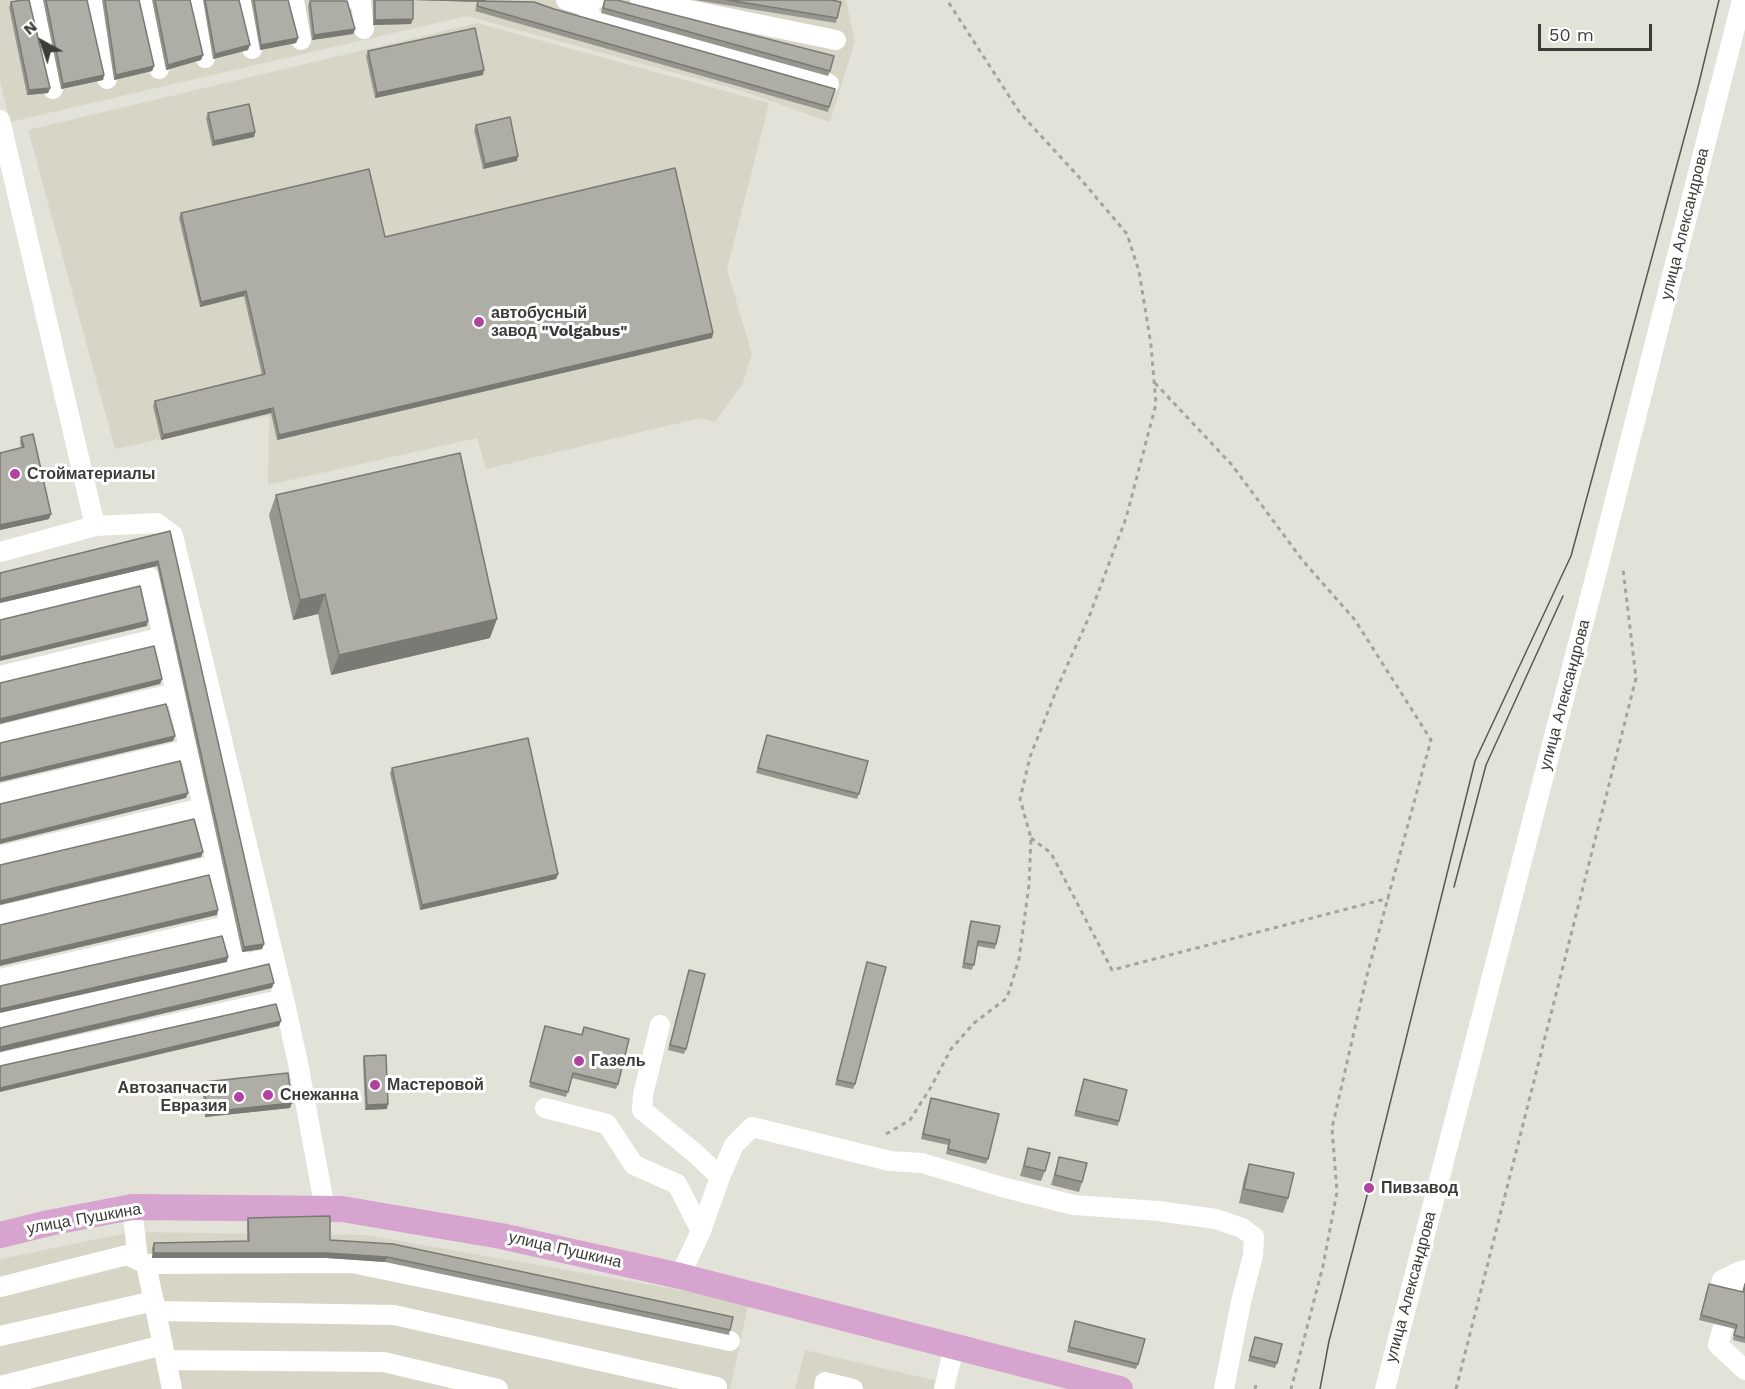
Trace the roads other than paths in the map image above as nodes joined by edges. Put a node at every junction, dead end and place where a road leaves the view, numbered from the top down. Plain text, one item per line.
1 (33, 0) edge
2 (92, 0) edge
3 (146, 0) edge
4 (194, 0) edge
5 (243, 0) edge
6 (294, 0) edge
7 (356, 0) edge
8 (640, 0) edge
9 (1742, 0) edge
10 (581, 2) edge
11 (364, 29) dead end
12 (302, 40) dead end
13 (836, 40) dead end
14 (252, 49) edge
15 (205, 58) edge
16 (159, 69) dead end
17 (107, 79) dead end
18 (829, 84) dead end
19 (53, 89) dead end
20 (0, 120) edge
21 (94, 526) junction
22 (0, 552) edge
23 (0, 613) edge
24 (164, 637) junction
25 (0, 676) edge
26 (176, 693) junction
27 (0, 735) edge
28 (190, 749) junction
29 (0, 794) edge
30 (203, 808) junction
31 (0, 856) edge
32 (217, 865) junction
33 (0, 916) edge
34 (231, 925) junction
35 (274, 957) junction
36 (240, 965) junction
37 (0, 979) edge
38 (284, 999) junction
39 (0, 1022) edge
40 (660, 1025) dead end
41 (0, 1063) edge
42 (545, 1108) dead end
43 (720, 1177) junction
44 (132, 1207) junction
45 (325, 1209) junction
46 (701, 1231) junction
47 (0, 1235) edge
48 (142, 1262) junction
49 (1742, 1271) edge
50 (680, 1276) junction
51 (0, 1287) edge
52 (1725, 1293) edge
53 (155, 1306) junction
54 (1717, 1332) dead end
55 (0, 1336) edge
56 (730, 1341) dead end
57 (954, 1347) junction
58 (165, 1353) junction
59 (1745, 1370) edge
60 (0, 1386) edge
61 (717, 1387) dead end
62 (172, 1389) edge
63 (498, 1389) edge
64 (824, 1389) edge
65 (853, 1389) edge
66 (944, 1389) edge
67 (1120, 1389) edge
68 (1224, 1389) edge
69 (1385, 1389) edge

1 - 19 street
2 - 17 street
3 - 16 street
4 - 15 street
5 - 14 street
6 - 12 street
7 - 11 street
8 - 13 street
9 - 69 street, улица Александрова
10 - 18 street
20 - 21 street
21 - 22 street
21 - 35 street
23 - 24 street
24 - 25 street
24 - 26 street
26 - 27 street
26 - 28 street
28 - 29 street
28 - 30 street
30 - 31 street
30 - 32 street
32 - 33 street
32 - 34 street
34 - 36 street
34 - 37 street
35 - 36 street
35 - 38 street
36 - 39 street
38 - 41 street
38 - 45 street
40 - 43 street
42 - 46 street
43 - 46 street
43 - 68 street
44 - 45 main road, улица Пушкина
44 - 47 main road, улица Пушкина
44 - 48 street
45 - 50 main road, улица Пушкина
46 - 50 street
48 - 51 street
48 - 53 street
48 - 56 street
49 - 52 street
50 - 57 main road, улица Пушкина
53 - 55 street
53 - 58 street
53 - 61 street
54 - 59 street
57 - 66 street
57 - 67 main road, улица Пушкина
58 - 60 street
58 - 62 street
58 - 63 street
64 - 65 street

